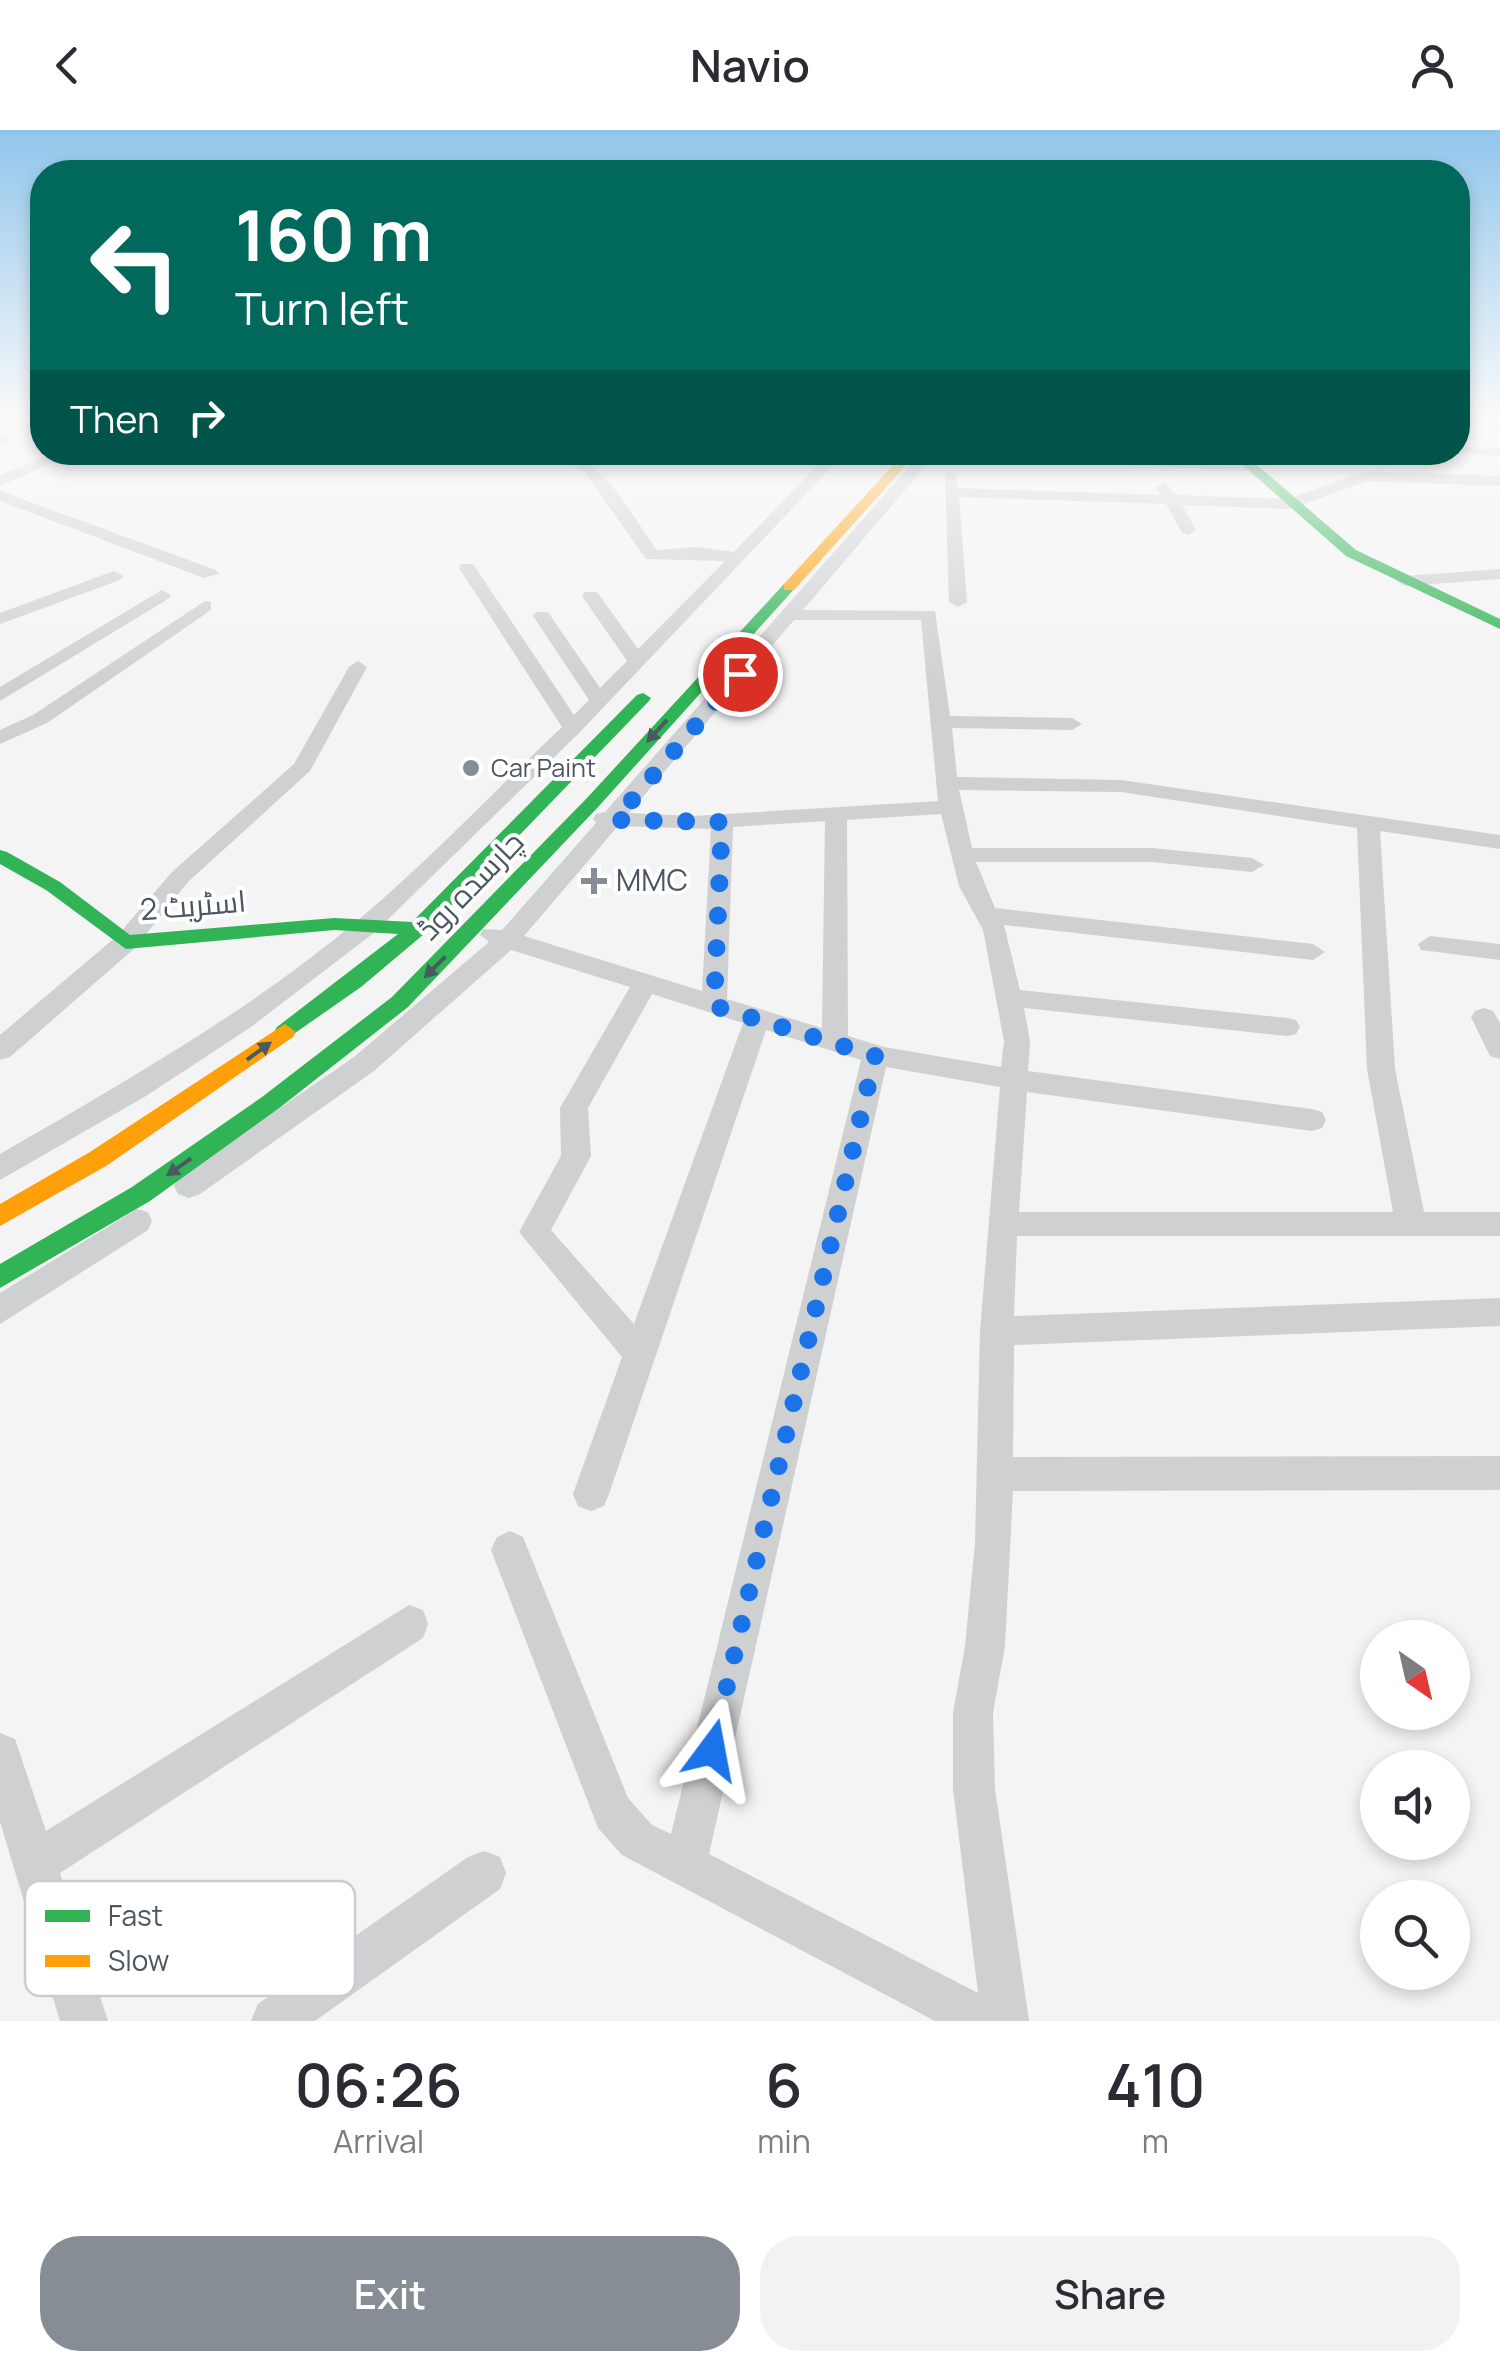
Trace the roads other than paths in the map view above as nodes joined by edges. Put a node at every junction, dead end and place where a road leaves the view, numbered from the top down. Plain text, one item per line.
1 (30, 507) edge
2 (617, 507) edge
3 (793, 507) edge
4 (814, 507) edge
5 (859, 507) edge
6 (887, 507) edge
7 (955, 507) edge
8 (1174, 507) edge
9 (1294, 507) edge
10 (801, 525) dead end
11 (1188, 530) dead end
12 (736, 557) junction
13 (467, 568) dead end
14 (210, 574) dead end
15 (1500, 574) edge
16 (114, 576) dead end
17 (1404, 581) junction
18 (162, 595) dead end
19 (591, 596) dead end
20 (958, 602) dead end
21 (205, 606) dead end
22 (789, 615) junction
23 (542, 616) dead end
24 (0, 619) edge
25 (1500, 625) edge
26 (636, 661) junction
27 (358, 667) dead end
28 (660, 680) dead end
29 (0, 695) edge
30 (600, 701) junction
31 (941, 722) junction
32 (1072, 724) dead end
33 (574, 728) junction
34 (0, 738) edge
35 (948, 795) junction
36 (836, 813) junction
37 (578, 818) junction
38 (615, 820) junction
39 (722, 822) junction
40 (1368, 823) junction
41 (1500, 842) edge
42 (961, 855) junction
43 (0, 856) edge
44 (1252, 865) dead end
45 (986, 916) junction
46 (366, 926) junction
47 (417, 929) junction
48 (472, 929) junction
49 (508, 940) junction
50 (126, 942) junction
51 (1430, 944) dead end
52 (1314, 952) dead end
53 (1500, 952) edge
54 (645, 984) junction
55 (1010, 998) junction
56 (714, 1006) junction
57 (1484, 1017) dead end
58 (757, 1019) junction
59 (1287, 1027) dead end
60 (835, 1044) junction
61 (0, 1050) edge
62 (1500, 1050) edge
63 (875, 1056) junction
64 (1017, 1080) junction
65 (1312, 1120) dead end
66 (0, 1168) edge
67 (0, 1216) edge
68 (1003, 1224) junction
69 (1411, 1224) junction
70 (1500, 1224) edge
71 (0, 1277) edge
72 (0, 1310) edge
73 (1500, 1312) edge
74 (996, 1331) junction
75 (640, 1354) junction
76 (1500, 1473) edge
77 (995, 1474) junction
78 (591, 1494) dead end
79 (510, 1550) dead end
80 (410, 1624) dead end
81 (0, 1754) edge
82 (34, 1864) junction
83 (685, 1865) junction
84 (484, 1873) dead end
85 (39, 1881) edge
86 (355, 1964) edge
87 (76, 1996) edge
88 (310, 1996) edge
89 (84, 2021) edge
90 (275, 2021) edge
91 (982, 2021) edge
92 (1005, 2021) edge

1 - 14 street
2 - 12 street
3 - 12 street
4 - 10 main road
5 -> 37 main road, چارسدہ روڈ
6 - 22 street
7 - 20 street
8 - 11 street
9 - 17 main road
12 - 26 street
13 - 33 street
15 - 17 street
16 - 24 street
17 - 25 main road
18 - 29 street
19 - 26 street
21 - 34 street
22 - 31 street
22 - 38 street
23 - 30 street
26 - 30 street
27 - 50 street
28 - 47 main road, چارسدہ روڈ
30 - 33 street
31 - 32 street
31 - 35 street
33 - 46 street
35 - 36 street
35 - 40 street
35 - 42 street
36 - 39 street
36 - 60 street
37 - 38 street
37 - 48 main road, چارسدہ روڈ
38 - 39 street
38 - 49 street
39 - 56 street
40 - 41 street
40 - 69 street
42 - 44 street
42 - 45 street
43 - 50 main road, اسٹریٹ 2
45 - 52 street
45 - 55 street
46 - 47 main road, اسٹریٹ 2
46 - 50 main road, اسٹریٹ 2
46 - 66 street
67 -> 47 main road, چارسدہ روڈ
48 - 49 street
48 -> 71 main road, چارسدہ روڈ
49 - 54 street
49 - 72 street
50 - 61 street
51 - 53 street
54 - 56 street
54 - 75 street
55 - 59 street
55 - 64 street
56 - 58 street
57 - 62 street
58 - 60 street
58 - 75 street
60 - 63 street
63 - 64 street
63 - 83 street
64 - 65 street
64 - 68 street
68 - 69 street
68 - 74 street
69 - 70 street
73 - 74 street
74 - 77 street
75 - 78 street
76 - 77 street
77 - 92 street
79 - 83 street
80 - 82 street
81 - 82 street
82 - 85 street
83 - 91 street
84 - 86 street
87 - 89 street
88 - 90 street

